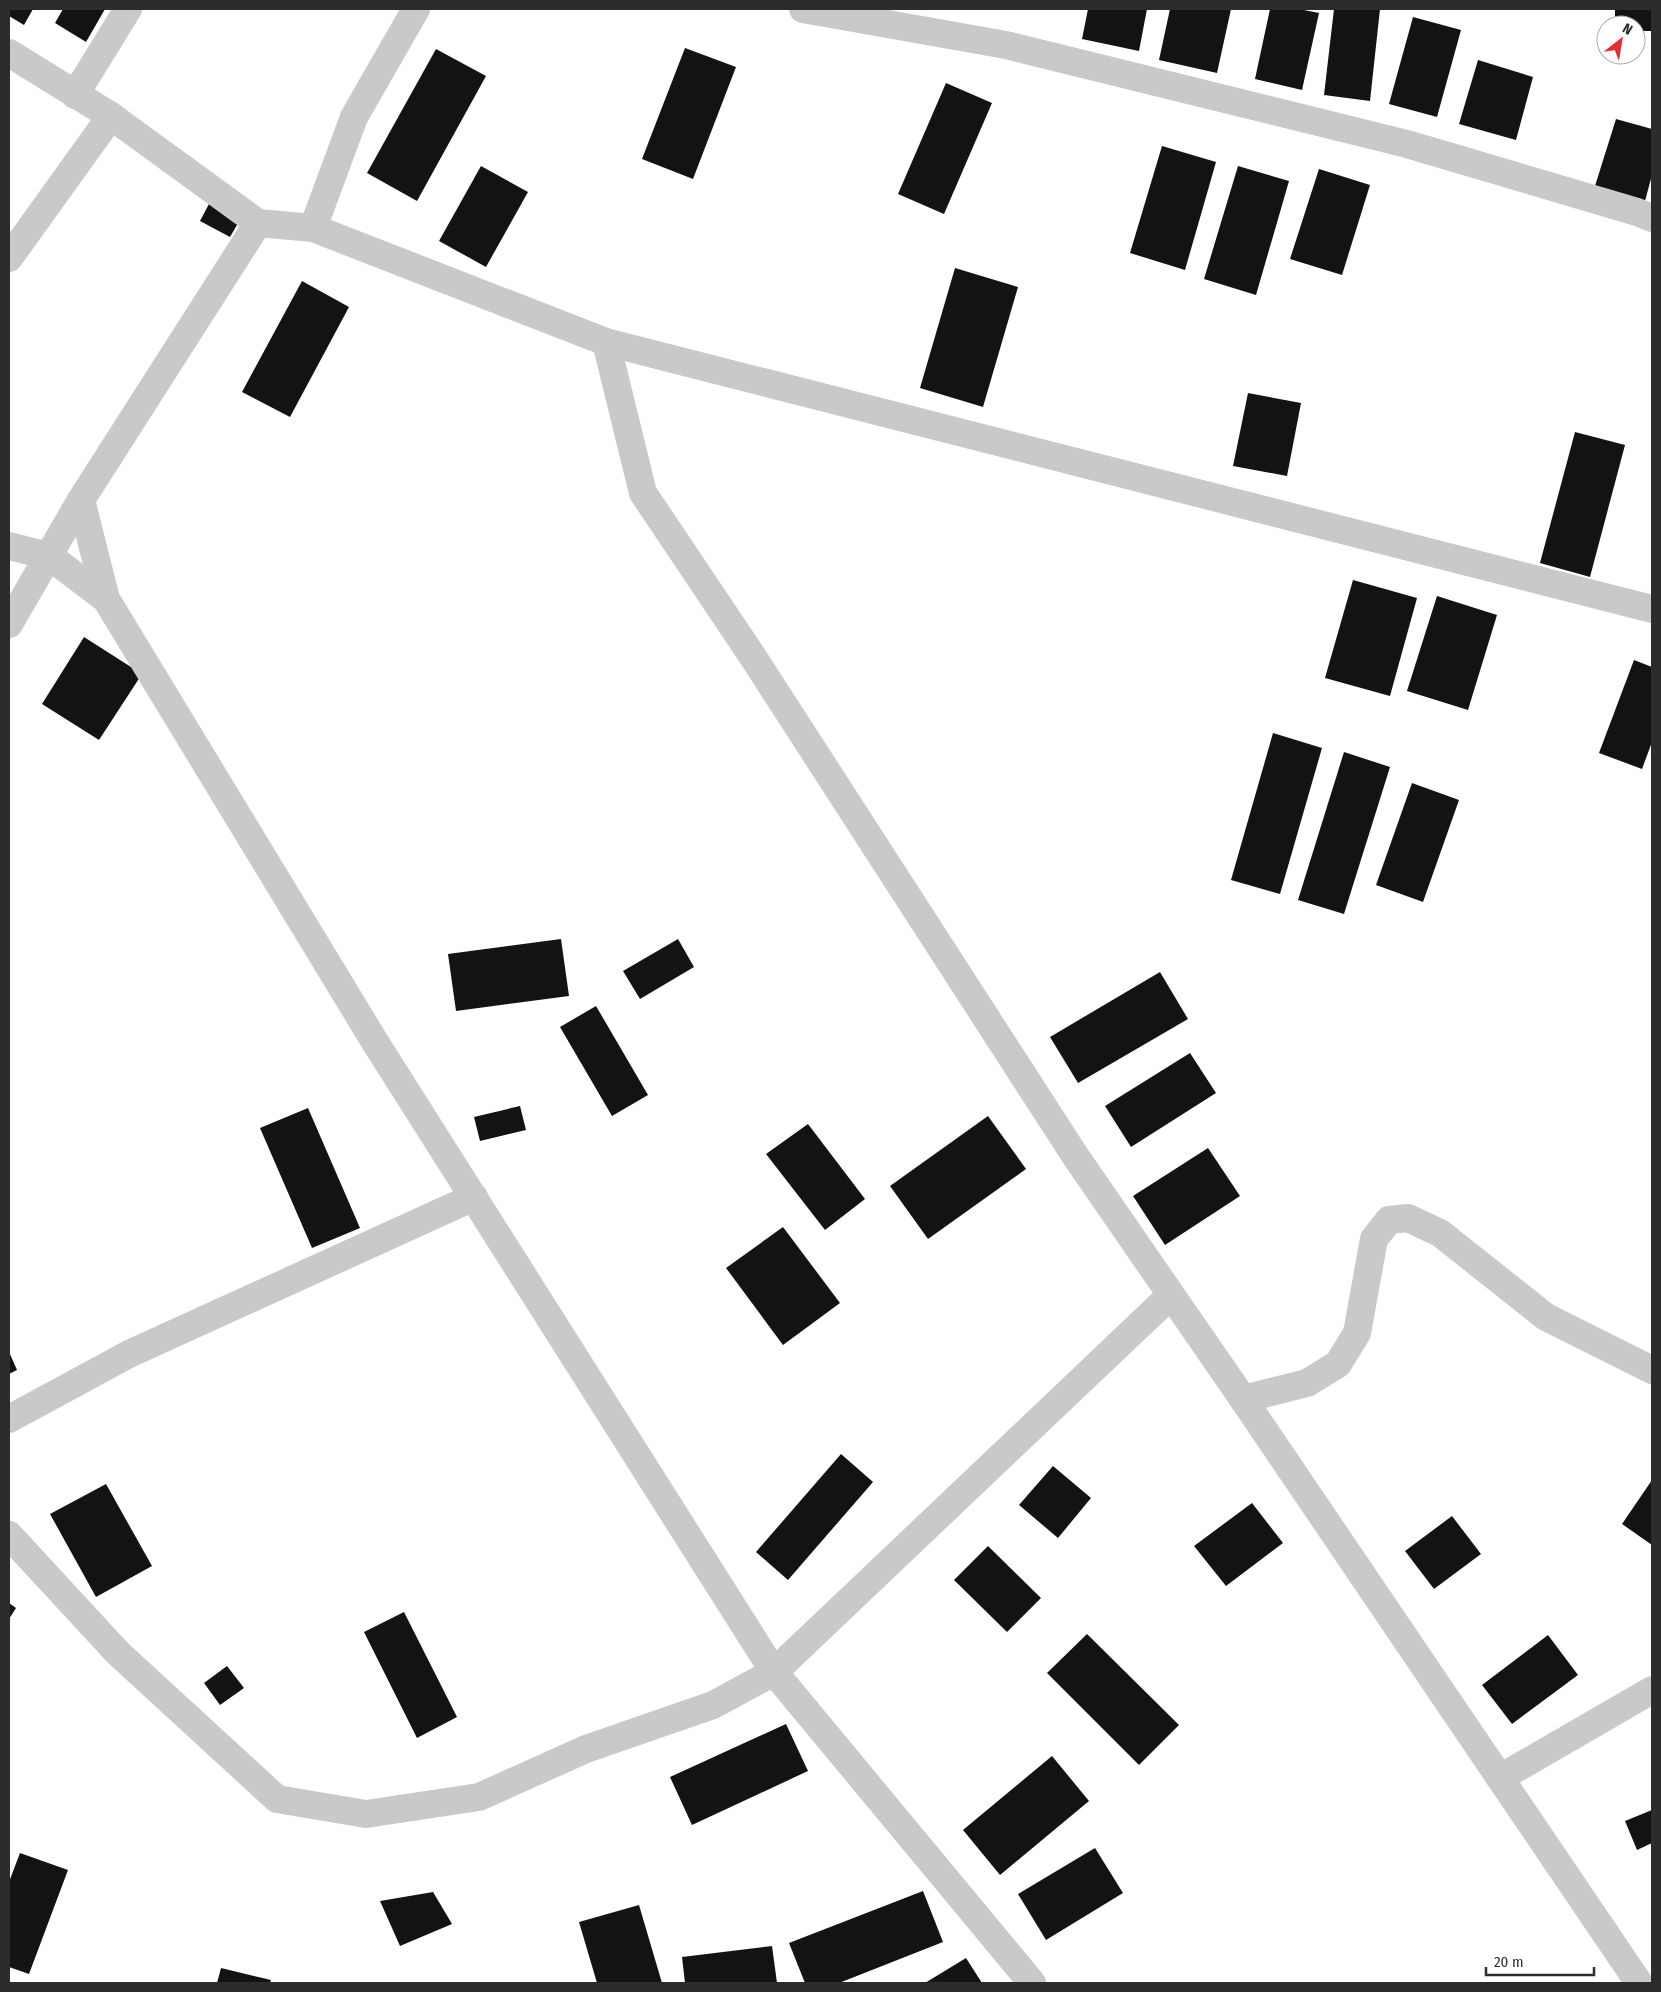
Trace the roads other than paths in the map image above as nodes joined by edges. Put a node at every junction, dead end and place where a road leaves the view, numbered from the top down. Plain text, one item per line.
1 (128, 9) edge
2 (416, 9) edge
3 (802, 9) edge
4 (9, 53) edge
5 (75, 95) junction
6 (110, 116) junction
7 (1652, 218) edge
8 (258, 223) junction
9 (312, 228) junction
10 (9, 258) edge
11 (606, 342) junction
12 (81, 500) junction
13 (9, 546) edge
14 (48, 556) junction
15 (106, 599) junction
16 (1652, 609) edge
17 (9, 624) edge
18 (474, 1198) junction
19 (1171, 1295) junction
20 (1652, 1370) edge
21 (1244, 1399) junction
22 (9, 1419) edge
23 (9, 1535) edge
24 (774, 1672) junction
25 (1652, 1690) edge
26 (1500, 1778) junction
27 (1032, 1983) edge
28 (1639, 1983) edge

1 - 5 street
2 - 9 street
3 - 7 street
4 - 5 street
5 - 6 street
6 - 8 street
6 - 10 street
8 - 9 street
8 - 12 street
9 - 11 street
11 - 16 street
11 - 19 street
12 - 14 street
12 - 15 street
13 - 14 street
14 - 15 street
14 - 17 street
15 - 18 street
18 - 22 street
18 - 24 street
19 - 21 street
19 - 24 street
20 - 21 street
21 - 26 street
23 - 24 street
24 - 27 street
25 - 26 street
26 - 28 street

